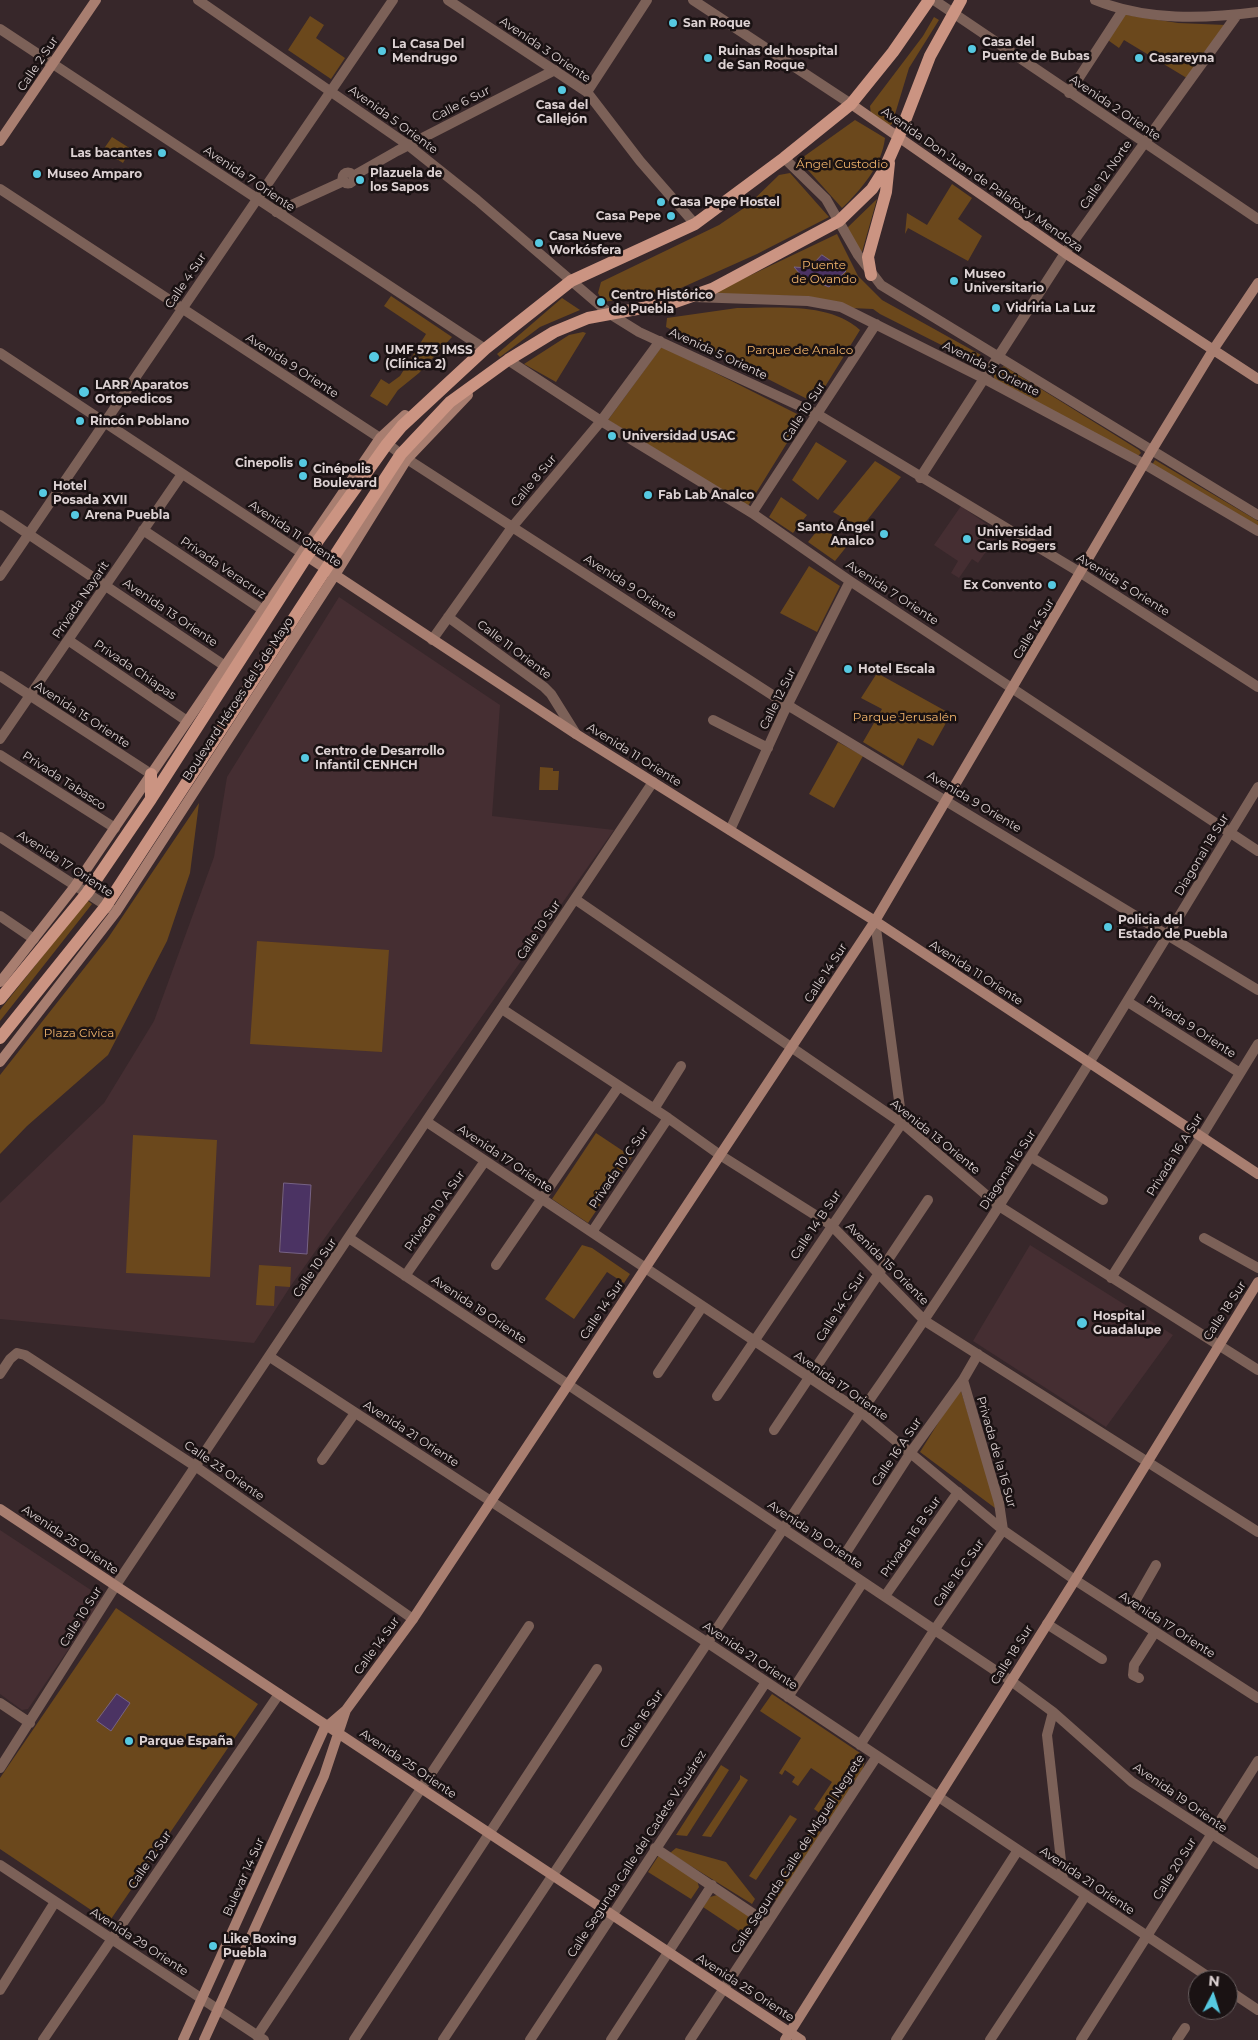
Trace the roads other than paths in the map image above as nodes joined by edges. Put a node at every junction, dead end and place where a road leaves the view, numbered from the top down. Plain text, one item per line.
1 (96, 0) edge
2 (198, 0) edge
3 (393, 0) edge
4 (448, 0) edge
5 (647, 0) edge
6 (693, 0) edge
7 (929, 0) edge
8 (934, 0) edge
9 (961, 0) edge
10 (1095, 0) edge
11 (705, 3) edge
12 (1122, 10) junction
13 (1258, 12) edge
14 (954, 13) junction
15 (1237, 15) junction
16 (0, 29) edge
17 (53, 64) junction
18 (555, 70) junction
19 (332, 91) junction
20 (587, 92) junction
21 (1069, 92) junction
22 (851, 104) junction
23 (900, 136) junction
24 (0, 141) edge
25 (1144, 143) junction
26 (408, 145) junction
27 (784, 158) junction
28 (889, 158) junction
29 (0, 189) edge
30 (257, 200) junction
31 (276, 212) junction
32 (1258, 220) edge
33 (839, 221) junction
34 (695, 224) junction
35 (1065, 254) junction
36 (871, 275) junction
37 (571, 281) junction
38 (1258, 283) edge
39 (692, 297) junction
40 (182, 309) junction
41 (610, 314) junction
42 (876, 324) junction
43 (660, 341) junction
44 (485, 349) junction
45 (1213, 350) junction
46 (0, 354) edge
47 (998, 355) junction
48 (508, 360) junction
49 (983, 378) junction
50 (1258, 379) edge
51 (817, 414) junction
52 (601, 421) junction
53 (105, 423) junction
54 (384, 441) junction
55 (1152, 450) junction
56 (404, 457) junction
57 (1144, 464) junction
58 (182, 474) junction
59 (920, 478) junction
60 (752, 513) junction
61 (0, 515) edge
62 (1258, 515) edge
63 (512, 526) junction
64 (144, 530) junction
65 (1258, 532) edge
66 (28, 534) junction
67 (304, 555) junction
68 (330, 572) junction
69 (1081, 573) junction
70 (0, 576) edge
71 (850, 581) junction
72 (105, 586) junction
73 (263, 610) junction
74 (448, 617) junction
75 (68, 640) junction
76 (432, 640) junction
77 (225, 666) junction
78 (0, 676) edge
79 (1258, 687) edge
80 (1013, 688) junction
81 (30, 696) junction
82 (788, 704) junction
83 (713, 720) dead end
84 (187, 721) junction
85 (576, 734) junction
86 (0, 740) edge
87 (768, 748) junction
88 (0, 755) edge
89 (151, 774) junction
90 (653, 782) junction
91 (1258, 787) edge
92 (151, 799) junction
93 (946, 799) junction
94 (115, 828) junction
95 (730, 830) junction
96 (1230, 832) junction
97 (0, 837) edge
98 (1258, 851) edge
99 (75, 886) junction
100 (87, 894) junction
101 (575, 899) junction
102 (111, 909) junction
103 (0, 916) edge
104 (875, 921) junction
105 (1168, 935) junction
106 (34, 939) junction
107 (0, 982) edge
108 (1258, 990) edge
109 (0, 999) edge
110 (1128, 1002) junction
111 (502, 1010) junction
112 (0, 1038) edge
113 (1258, 1044) edge
114 (792, 1046) junction
115 (0, 1062) edge
116 (1091, 1063) junction
117 (681, 1066) dead end
118 (1240, 1073) junction
119 (619, 1086) junction
120 (654, 1109) junction
121 (668, 1118) junction
122 (427, 1122) junction
123 (902, 1123) junction
124 (1201, 1137) junction
125 (720, 1155) junction
126 (1031, 1157) junction
127 (485, 1161) junction
128 (1258, 1174) edge
129 (542, 1199) junction
130 (928, 1200) dead end
131 (1103, 1200) dead end
132 (999, 1206) junction
133 (831, 1225) junction
134 (592, 1232) junction
135 (350, 1238) junction
136 (1204, 1238) dead end
137 (496, 1265) dead end
138 (645, 1268) junction
139 (1258, 1268) edge
140 (878, 1274) junction
141 (405, 1276) junction
142 (1111, 1278) junction
143 (1258, 1282) edge
144 (702, 1307) junction
145 (925, 1321) junction
146 (753, 1342) junction
147 (1218, 1344) junction
148 (978, 1354) junction
149 (270, 1357) junction
150 (1258, 1370) edge
151 (658, 1373) dead end
152 (0, 1374) edge
153 (809, 1378) junction
154 (963, 1380) junction
155 (568, 1385) junction
156 (717, 1396) dead end
157 (861, 1412) junction
158 (355, 1413) junction
159 (774, 1430) dead end
160 (911, 1452) junction
161 (322, 1460) dead end
162 (1148, 1461) junction
163 (195, 1466) junction
164 (958, 1492) junction
165 (491, 1501) junction
166 (0, 1510) edge
167 (784, 1529) junction
168 (1003, 1530) junction
169 (1258, 1532) edge
170 (838, 1565) junction
171 (1156, 1565) dead end
172 (1075, 1580) junction
173 (863, 1582) junction
174 (116, 1585) junction
175 (885, 1596) junction
176 (1128, 1614) junction
177 (413, 1618) junction
178 (1047, 1624) junction
179 (529, 1626) dead end
180 (935, 1629) junction
181 (1155, 1632) junction
182 (708, 1643) junction
183 (1102, 1659) dead end
184 (597, 1669) dead end
185 (1139, 1678) dead end
186 (1011, 1681) junction
187 (766, 1682) junction
188 (279, 1694) junction
189 (788, 1697) junction
190 (1258, 1698) edge
191 (0, 1703) edge
192 (346, 1710) junction
193 (1053, 1712) junction
194 (30, 1723) junction
195 (328, 1725) junction
196 (340, 1732) junction
197 (860, 1745) junction
198 (877, 1756) junction
199 (1258, 1761) edge
200 (0, 1768) edge
201 (420, 1788) junction
202 (938, 1796) junction
203 (488, 1833) junction
204 (1210, 1835) junction
205 (655, 1848) junction
206 (1018, 1850) junction
207 (1258, 1864) edge
208 (2, 1870) edge
209 (553, 1876) junction
210 (1063, 1879) junction
211 (712, 1885) junction
212 (1086, 1895) junction
213 (55, 1902) junction
214 (612, 1914) junction
215 (767, 1923) junction
216 (1148, 1936) junction
217 (111, 1939) junction
218 (669, 1953) junction
219 (1198, 1970) edge
220 (723, 1989) junction
221 (0, 1990) edge
222 (1238, 1997) edge
223 (202, 1998) junction
224 (218, 2009) junction
225 (1258, 2010) edge
226 (1185, 2028) dead end
227 (787, 2036) edge
228 (261, 2038) edge
229 (43, 2040) edge
230 (183, 2040) edge
231 (204, 2040) edge
232 (354, 2040) edge
233 (444, 2040) edge
234 (530, 2040) edge
235 (611, 2040) edge
236 (690, 2040) edge
237 (801, 2040) edge
238 (896, 2040) edge
239 (990, 2040) edge
240 (1081, 2040) edge
241 (1177, 2040) edge

1 - 17 main road, Calle 2 Sur
2 - 19 street, Avenida 5 Oriente
3 - 19 street, Calle 4 Sur
4 - 18 street, Avenida 3 Oriente
5 - 20 street
6 - 11 street, Avenida Don Juan de Palafox y Mendoza
7 - 22 main road, Boulevard Héroes del 5 de Mayo
8 - 14 street, Avenida 2 Oriente
9 - 14 main road, Boulevard Héroes del 5 de Mayo
10 - 12 street
11 - 22 street, Avenida Don Juan de Palafox y Mendoza
12 - 15 street
12 - 21 street
13 - 15 street
14 - 21 street, Avenida 2 Oriente
14 - 23 main road, Boulevard Héroes del 5 de Mayo
15 - 25 street, Calle 12 Norte
16 - 17 street, Avenida 7 Oriente
17 - 24 main road, Calle 2 Sur
17 - 30 street, Avenida 7 Oriente
18 - 20 street, Avenida 3 Oriente
18 - 26 street, Calle 6 Sur
19 - 26 street, Avenida 5 Oriente
19 - 30 street, Calle 4 Sur
20 - 34 street, Avenida 3 Oriente
21 - 25 street, Avenida 2 Oriente
22 - 23 main road, Avenida Don Juan de Palafox y Mendoza
22 - 27 main road, Boulevard Héroes del 5 de Mayo
23 - 28 main road, Boulevard Héroes del 5 de Mayo
23 - 35 main road, Avenida Don Juan de Palafox y Mendoza
25 - 32 street, Avenida 2 Oriente
25 - 35 street, Calle 12 Norte
26 - 31 street, Calle 6 Sur
26 - 37 street, Avenida 5 Oriente
27 - 33 street, Avenida 3 Oriente
27 - 34 main road, Boulevard Héroes del 5 de Mayo
28 - 33 main road, Boulevard Héroes del 5 de Mayo
28 - 36 main road
29 - 40 street, Avenida 9 Oriente
30 - 31 street, Avenida 7 Oriente
30 - 40 street, Calle 4 Sur
31 - 44 street, Avenida 7 Oriente
33 - 36 street, Avenida 3 Oriente
33 - 39 main road, Boulevard Héroes del 5 de Mayo
34 - 37 main road, Boulevard Héroes del 5 de Mayo
35 - 45 main road, Avenida Don Juan de Palafox y Mendoza
35 - 47 street
36 - 47 street, Avenida 3 Oriente
37 - 41 street, Avenida 5 Oriente
37 - 44 main road, Boulevard Héroes del 5 de Mayo
38 - 45 main road, Calle 14 Sur
39 - 41 main road, Boulevard Héroes del 5 de Mayo
39 - 42 street, Avenida 3 Oriente
40 - 53 street, Calle 4 Sur
40 - 54 street, Avenida 9 Oriente
41 - 43 street, Avenida 5 Oriente
41 - 48 main road, Boulevard Héroes del 5 de Mayo
42 - 49 street, Avenida 3 Oriente
42 - 51 street, Calle 10 Sur
43 - 51 street, Avenida 5 Oriente
43 - 52 street, Calle 8 Sur
44 - 54 main road, Boulevard Héroes del 5 de Mayo
45 - 50 main road, Avenida Don Juan de Palafox y Mendoza
45 - 55 main road, Calle 14 Sur
46 - 53 street, Avenida 11 Oriente
47 - 49 street
47 - 55 street, Avenida 3 Oriente
48 - 52 street, Avenida 7 Oriente
48 - 56 main road, Boulevard Héroes del 5 de Mayo
49 - 57 street, Avenida 3 Oriente
49 - 59 street
51 - 59 street, Avenida 5 Oriente
51 - 60 street, Calle 10 Sur
52 - 60 street, Avenida 7 Oriente
52 - 63 street, Calle 8 Sur
53 - 58 street, Avenida 11 Oriente
53 - 66 street, Calle 4 Sur
54 - 56 street, Avenida 9 Oriente
54 - 67 main road, Boulevard Héroes del 5 de Mayo
55 - 57 main road, Calle 14 Sur
55 - 62 street, Avenida 3 Oriente
56 - 63 street, Avenida 9 Oriente
56 - 68 main road, Boulevard Héroes del 5 de Mayo
57 - 65 street, Avenida 3 Oriente
57 - 69 main road, Calle 14 Sur
58 - 64 street, Privada Nayarit
58 - 67 street, Avenida 11 Oriente
59 - 69 street, Avenida 5 Oriente
60 - 71 street, Avenida 7 Oriente
61 - 66 street, Avenida 13 Oriente
63 - 74 street, Calle 8 Sur
63 - 82 street, Avenida 9 Oriente
64 - 72 street, Privada Nayarit
64 - 73 street, Privada Veracruz
66 - 70 street, Calle 4 Sur
66 - 72 street, Avenida 13 Oriente
67 - 68 main road, Avenida 11 Oriente
67 - 73 main road, Boulevard Héroes del 5 de Mayo
67 - 92 main road, Boulevard Héroes del 5 de Mayo
68 - 76 main road, Avenida 11 Oriente
68 - 102 main road, Boulevard Héroes del 5 de Mayo
69 - 79 street, Avenida 5 Oriente
69 - 80 main road, Calle 14 Sur
71 - 80 street, Avenida 7 Oriente
71 - 82 street, Calle 12 Sur
72 - 75 street, Privada Nayarit
72 - 77 street, Avenida 13 Oriente
73 - 77 main road, Boulevard Héroes del 5 de Mayo
74 - 76 street, Calle 8 Sur
74 - 85 street, Calle 11 Oriente
75 - 81 street, Privada Nayarit
75 - 84 street, Privada Chiapas
76 - 85 main road, Avenida 11 Oriente
77 - 84 main road, Boulevard Héroes del 5 de Mayo
78 - 81 street, Avenida 15 Oriente
80 - 93 main road, Calle 14 Sur
80 - 96 street, Avenida 7 Oriente
81 - 86 street, Privada Nayarit
81 - 89 street, Avenida 15 Oriente
82 - 87 street, Calle 12 Sur
82 - 93 street, Avenida 9 Oriente
83 - 87 street
84 - 89 main road, Boulevard Héroes del 5 de Mayo
85 - 90 main road, Avenida 11 Oriente
87 - 95 street, Calle 12 Sur
88 - 94 street, Privada Tabasco
89 - 92 main road
89 - 94 main road, Boulevard Héroes del 5 de Mayo
90 - 95 main road, Avenida 11 Oriente
90 - 101 street, Calle 10 Sur
91 - 96 street, Diagonal 18 Sur
92 - 100 main road, Boulevard Héroes del 5 de Mayo
93 - 104 main road, Calle 14 Sur
93 - 105 street, Avenida 9 Oriente
94 - 99 main road, Boulevard Héroes del 5 de Mayo
95 - 104 main road, Avenida 11 Oriente
96 - 98 street, Avenida 7 Oriente
96 - 105 street, Diagonal 18 Sur
97 - 99 street, Avenida 17 Oriente
99 - 100 street, Avenida 17 Oriente
99 - 106 main road, Boulevard Héroes del 5 de Mayo
100 - 102 street, Avenida 17 Oriente
100 - 109 main road, Boulevard Héroes del 5 de Mayo
101 - 111 street, Calle 10 Sur
101 - 114 street, Avenida 13 Oriente
102 - 112 main road, Boulevard Héroes del 5 de Mayo
102 - 115 main road, Boulevard Héroes del 5 de Mayo
103 - 106 street
104 - 114 main road, Calle 14 Sur
104 - 116 main road, Avenida 11 Oriente
104 - 123 street
105 - 108 street, Avenida 9 Oriente
105 - 110 street, Diagonal 16 Sur
106 - 107 main road, Boulevard Héroes del 5 de Mayo
110 - 116 street, Diagonal 16 Sur
110 - 118 street, Privada 9 Oriente
111 - 119 street, Avenida 15 Oriente
111 - 122 street, Calle 10 Sur
113 - 118 street, Privada 16 A Sur
114 - 123 street, Avenida 13 Oriente
114 - 125 main road, Calle 14 Sur
116 - 124 main road, Avenida 11 Oriente
116 - 126 street, Diagonal 16 Sur
117 - 120 street
118 - 124 street, Privada 16 A Sur
119 - 120 street, Avenida 15 Oriente
119 - 129 street
120 - 121 street, Avenida 15 Oriente
121 - 125 street, Avenida 15 Oriente
121 - 134 street, Privada 10 C Sur
122 - 127 street, Avenida 17 Oriente
122 - 135 street, Calle 10 Sur
123 - 132 street, Avenida 13 Oriente
123 - 133 street, Calle 14 B Sur
124 - 128 main road, Avenida 11 Oriente
124 - 142 street, Privada 16 A Sur
125 - 133 street, Avenida 15 Oriente
125 - 138 main road, Calle 14 Sur
126 - 131 street
126 - 132 street, Diagonal 16 Sur
127 - 129 street, Avenida 17 Oriente
127 - 141 street, Privada 10 A Sur
129 - 134 street, Avenida 17 Oriente
129 - 137 street
130 - 140 street, Calle 14 C Sur
132 - 142 street, Avenida 13 Oriente
132 - 145 street, Diagonal 16 Sur
133 - 140 street, Avenida 15 Oriente
133 - 146 street, Calle 14 B Sur
134 - 138 street, Avenida 17 Oriente
135 - 141 street, Avenida 19 Oriente
135 - 149 street, Calle 10 Sur
136 - 139 street
138 - 144 street, Avenida 17 Oriente
138 - 155 main road, Calle 14 Sur
140 - 145 street, Avenida 15 Oriente
140 - 153 street, Calle 14 C Sur
141 - 155 street, Avenida 19 Oriente
142 - 147 street, Avenida 13 Oriente
143 - 147 main road, Calle 18 Sur
144 - 146 street, Avenida 17 Oriente
144 - 151 street
145 - 148 street, Avenida 15 Oriente
145 - 157 street, Diagonal 16 Sur
146 - 153 street, Avenida 17 Oriente
146 - 156 street, Calle 14 B Sur
147 - 150 street, Avenida 13 Oriente
147 - 162 main road, Calle 18 Sur
148 - 154 street, Calle 16 A Sur
148 - 162 street, Avenida 15 Oriente
149 - 158 street, Avenida 21 Oriente
149 - 163 street, Calle 10 Sur
152 - 163 street, Calle 23 Oriente
153 - 157 street, Avenida 17 Oriente
153 - 159 street, Calle 14 C Sur
154 - 160 street, Calle 16 A Sur
154 - 168 street, Privada de la 16 Sur
155 - 165 main road, Calle 14 Sur
155 - 167 street, Avenida 19 Oriente
157 - 160 street, Avenida 17 Oriente
157 - 167 street, Calle 16 Sur
158 - 161 street
158 - 165 street, Avenida 21 Oriente
160 - 164 street, Avenida 17 Oriente
160 - 170 street, Calle 16 A Sur
162 - 169 street, Avenida 15 Oriente
162 - 172 main road, Calle 18 Sur
163 - 174 street, Calle 10 Sur
163 - 177 street, Calle 23 Oriente
164 - 168 street, Avenida 17 Oriente
164 - 175 street, Privada 16 B Sur
165 - 177 main road, Calle 14 Sur
165 - 182 street, Avenida 21 Oriente
166 - 174 main road, Avenida 25 Oriente
167 - 170 street, Avenida 19 Oriente
167 - 182 street, Calle 16 Sur
168 - 172 street, Avenida 17 Oriente
168 - 180 street, Calle 16 C Sur
170 - 173 street, Avenida 19 Oriente
171 - 176 street
172 - 176 street, Avenida 17 Oriente
172 - 178 main road, Calle 18 Sur
173 - 175 street, Avenida 19 Oriente
173 - 189 street
174 - 188 main road, Avenida 25 Oriente
174 - 194 street, Calle 10 Sur
175 - 180 street, Avenida 19 Oriente
176 - 181 street, Avenida 17 Oriente
177 - 192 main road, Calle 14 Sur
178 - 183 street
178 - 186 main road, Calle 18 Sur
179 - 201 street
180 - 186 street, Avenida 19 Oriente
180 - 197 street, Calle 16 C Sur
181 - 185 street
181 - 190 street, Avenida 17 Oriente
182 - 187 street, Avenida 21 Oriente
182 - 209 street, Calle 16 Sur
184 - 203 street
186 - 193 street, Avenida 19 Oriente
186 - 202 main road, Calle 18 Sur
187 - 189 street, Avenida 21 Oriente
187 - 205 street, Calle Segunda Calle del Cadete V. Suárez
188 - 195 main road, Avenida 25 Oriente
188 - 217 street, Calle 12 Sur
189 - 197 street, Avenida 21 Oriente
191 - 194 street
192 - 195 main road, Calle 14 Sur
192 - 196 main road, Calle 14 Sur
193 - 204 street, Avenida 19 Oriente
193 - 210 street
194 - 200 street, Calle 10 Sur
195 - 196 main road, Avenida 25 Oriente
195 - 223 main road, Bulevar 14 Sur
196 - 201 main road, Avenida 25 Oriente
196 - 224 main road
197 - 198 street, Avenida 21 Oriente
198 - 202 street, Avenida 21 Oriente
198 - 215 street, Calle Segunda Calle de Miguel Negrete
199 - 204 street, Calle 20 Sur
201 - 203 main road, Avenida 25 Oriente
201 - 228 street
202 - 206 street, Avenida 21 Oriente
202 - 227 main road, Calle 18 Sur
203 - 209 main road, Avenida 25 Oriente
203 - 232 street
204 - 207 street, Avenida 19 Oriente
204 - 216 street, Calle 20 Sur
205 - 211 street
205 - 214 street, Calle Segunda Calle del Cadete V. Suárez
206 - 210 street, Avenida 21 Oriente
206 - 238 street
208 - 213 street, Avenida 29 Oriente
209 - 214 main road, Avenida 25 Oriente
209 - 233 street, Calle 16 Sur
210 - 212 street, Avenida 21 Oriente
211 - 215 street
211 - 218 street
212 - 216 street, Avenida 21 Oriente
212 - 239 street
213 - 217 street, Avenida 29 Oriente
213 - 221 street
214 - 218 main road, Avenida 25 Oriente
214 - 234 street, Calle Segunda Calle del Cadete V. Suárez
215 - 220 street, Calle Segunda Calle de Miguel Negrete
216 - 219 street, Avenida 21 Oriente
216 - 240 street, Calle 20 Sur
217 - 223 street, Avenida 29 Oriente
217 - 229 street, Calle 12 Sur
218 - 220 main road, Avenida 25 Oriente
218 - 235 street
220 - 227 main road, Avenida 25 Oriente
220 - 236 street, Calle Segunda Calle de Miguel Negrete
222 - 225 street
223 - 224 street, Avenida 29 Oriente
223 - 230 main road, Bulevar 14 Sur
224 - 228 street, Avenida 29 Oriente
224 - 231 main road
226 - 241 street
227 - 237 main road, Avenida 25 Oriente

